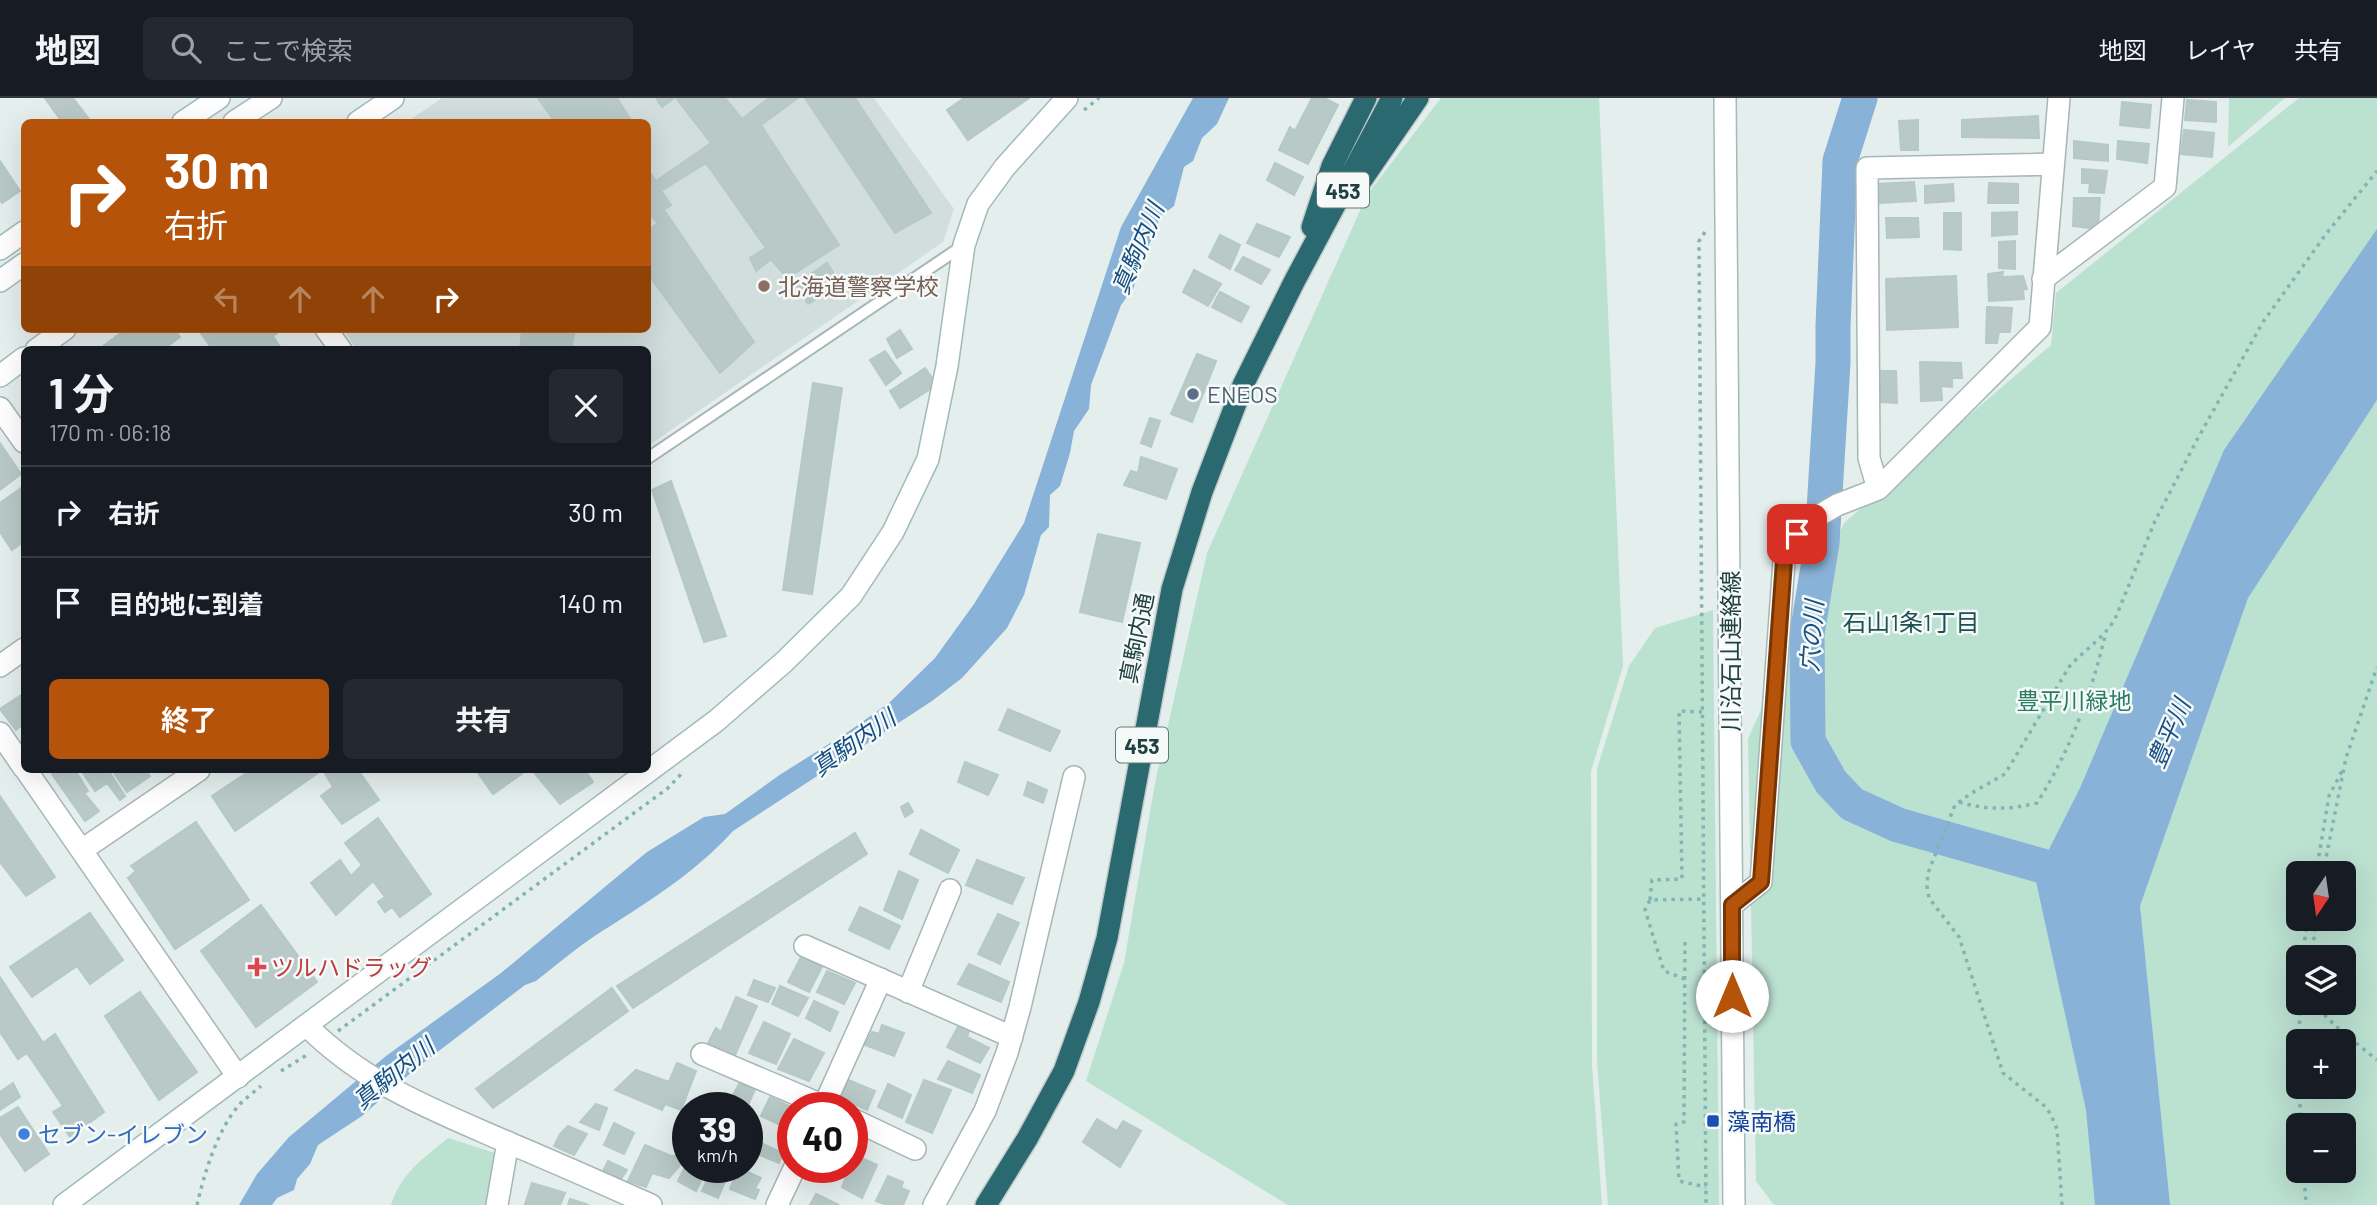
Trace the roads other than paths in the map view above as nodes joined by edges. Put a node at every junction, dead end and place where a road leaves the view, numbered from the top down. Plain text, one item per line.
1 (219, 98) edge
2 (271, 98) edge
3 (393, 98) edge
4 (1366, 98) edge
5 (1392, 98) edge
6 (1418, 98) edge
7 (1725, 98) edge
8 (2059, 98) edge
9 (2173, 98) edge
10 (1075, 104) edge
11 (188, 119) edge
12 (239, 119) edge
13 (362, 119) edge
14 (2052, 164) junction
15 (21, 234) edge
16 (964, 245) junction
17 (0, 249) edge
18 (21, 266) edge
19 (2043, 279) junction
20 (0, 281) edge
21 (1294, 282) junction
22 (59, 333) edge
23 (42, 346) edge
24 (21, 360) edge
25 (0, 376) edge
26 (0, 408) edge
27 (21, 438) edge
28 (651, 456) edge
29 (1878, 489) junction
30 (21, 651) edge
31 (0, 666) edge
32 (0, 733) edge
33 (21, 763) edge
34 (651, 764) edge
35 (28, 773) edge
36 (195, 773) edge
37 (631, 777) edge
38 (1074, 777) dead end
39 (82, 850) junction
40 (950, 890) dead end
41 (1732, 905) junction
42 (805, 946) dead end
43 (881, 979) junction
44 (908, 992) junction
45 (307, 1026) junction
46 (1012, 1037) junction
47 (702, 1054) dead end
48 (238, 1077) junction
49 (790, 1092) edge
50 (832, 1092) edge
51 (868, 1127) edge
52 (508, 1142) junction
53 (915, 1149) dead end
54 (787, 1183) edge
55 (618, 1198) edge
56 (64, 1205) edge
57 (497, 1205) edge
58 (651, 1205) edge
59 (777, 1205) edge
60 (934, 1205) edge
61 (986, 1205) edge
62 (1734, 1205) edge

1 - 11 street
2 - 12 street
3 - 13 street
4 - 21 highway
5 - 21 highway, 真駒内通 / 453
6 - 21 highway
7 - 41 street, 川沿石山連絡線
8 - 14 street
9 - 19 street
10 - 16 street
14 - 19 street
14 - 29 street
15 - 17 street
16 - 28 lane
16 - 34 street
18 - 20 street
19 - 29 street
21 - 61 highway, 真駒内通 / 453
22 - 23 street
24 - 25 street
26 - 27 street
29 - 41 street
30 - 31 street
32 - 33 street
35 - 39 street
36 - 39 street
37 - 45 street
38 - 46 street
39 - 48 street
40 - 44 street
41 - 62 street, 川沿石山連絡線
42 - 43 street
43 - 44 street
43 - 50 street
44 - 46 street
45 - 48 street
45 - 52 street
46 - 60 street
47 - 49 street
48 - 56 street
51 - 53 street
52 - 55 street
52 - 57 street
54 - 59 street
55 - 58 street

